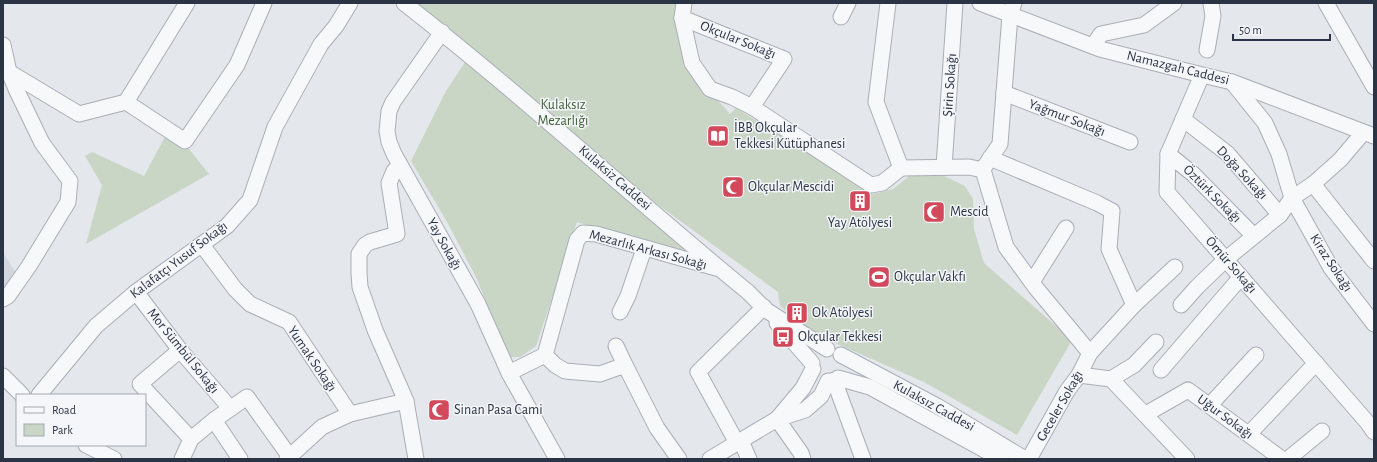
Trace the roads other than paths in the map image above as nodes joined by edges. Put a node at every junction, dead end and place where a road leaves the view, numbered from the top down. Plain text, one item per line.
1 (187, 3) edge
2 (264, 3) edge
3 (350, 3) edge
4 (404, 3) edge
5 (684, 3) edge
6 (848, 3) edge
7 (888, 3) edge
8 (955, 3) edge
9 (980, 3) edge
10 (1174, 3) edge
11 (1211, 3) edge
12 (1326, 3) edge
13 (1012, 9) edge
14 (841, 17) dead end
15 (682, 18) junction
16 (442, 32) junction
17 (3, 45) edge
18 (1093, 46) junction
19 (1207, 50) dead end
20 (9, 72) junction
21 (1202, 75) junction
22 (1232, 82) junction
23 (1373, 84) edge
24 (1004, 93) junction
25 (126, 102) junction
26 (752, 107) junction
27 (1183, 119) junction
28 (1369, 135) edge
29 (1130, 142) dead end
30 (1168, 154) junction
31 (987, 164) junction
32 (400, 165) junction
33 (944, 167) junction
34 (902, 168) junction
35 (1313, 184) junction
36 (1292, 198) junction
37 (1280, 215) junction
38 (1066, 228) dead end
39 (1254, 236) junction
40 (202, 245) junction
41 (644, 249) junction
42 (1226, 259) junction
43 (1374, 261) edge
44 (1175, 267) dead end
45 (720, 270) junction
46 (1241, 276) junction
47 (1032, 282) junction
48 (136, 292) junction
49 (3, 299) edge
50 (1134, 305) junction
51 (1182, 305) dead end
52 (765, 308) junction
53 (620, 312) dead end
54 (1374, 324) edge
55 (1156, 342) dead end
56 (616, 346) dead end
57 (180, 350) junction
58 (834, 352) junction
59 (1090, 353) junction
60 (545, 355) junction
61 (1256, 355) dead end
62 (1316, 363) junction
63 (625, 365) junction
64 (813, 366) junction
65 (1161, 370) dead end
66 (508, 373) junction
67 (1078, 375) junction
68 (3, 376) edge
69 (1111, 379) junction
70 (834, 380) junction
71 (21, 394) edge
72 (40, 394) edge
73 (406, 401) junction
74 (1210, 405) junction
75 (230, 408) junction
76 (350, 414) junction
77 (1146, 414) junction
78 (777, 419) junction
79 (214, 420) junction
80 (1322, 431) dead end
81 (1374, 432) edge
82 (1249, 434) junction
83 (192, 439) junction
84 (739, 442) junction
85 (88, 446) edge
86 (289, 458) edge
87 (114, 459) edge
88 (182, 459) edge
89 (240, 459) edge
90 (416, 459) edge
91 (557, 459) edge
92 (679, 459) edge
93 (710, 459) edge
94 (749, 459) edge
95 (803, 459) edge
96 (863, 459) edge
97 (1001, 459) edge
98 (1025, 459) edge
99 (1029, 459) edge
100 (1187, 459) edge
101 (1282, 459) edge
102 (1288, 459) edge

1 - 25 street
2 - 25 street
3 - 40 street, Kalafatçı Yusuf Sokağı
4 - 16 street, Kulaksiz Caddesi
5 - 15 street
6 - 14 street
7 - 34 street
8 - 33 street, Şirin Sokağı
9 - 13 street, Namazgah Caddesi
10 - 18 street
11 - 19 street
12 - 23 street
13 - 18 street, Namazgah Caddesi
13 - 24 street
15 - 26 street
15 - 26 street, Okçular Sokağı
16 - 32 street, Yay Sokağı
16 - 45 street, Kulaksiz Caddesi
17 - 20 street
18 - 21 street, Namazgah Caddesi
20 - 25 street
20 - 49 street
21 - 22 street, Namazgah Caddesi
21 - 27 street, Ömür Sokağı
22 - 28 street, Namazgah Caddesi
22 - 36 street, Kiraz Sokağı
24 - 29 street, Yağmur Sokağı
24 - 31 street
26 - 34 street
27 - 30 street, Ömür Sokağı
27 - 37 street, Doğa Sokağı
28 - 35 street
30 - 39 street, Öztürk Sokağı
30 - 42 street, Ömür Sokağı
31 - 33 street
31 - 47 street
31 - 50 street
32 - 66 street, Yay Sokağı
32 - 73 street
33 - 34 street
35 - 36 street
35 - 43 street
36 - 37 street
36 - 54 street, Kiraz Sokağı
37 - 39 street
38 - 47 street
39 - 42 street
40 - 48 street, Kalafatçı Yusuf Sokağı
40 - 76 street, Yumak Sokağı
41 - 45 street, Mezarlık Arkası Sokağı
41 - 53 street
41 - 60 street, Mezarlık Arkası Sokağı
42 - 46 street, Ömür Sokağı
42 - 51 street
44 - 50 street
45 - 52 street, Kulaksiz Caddesi
46 - 62 street, Ömür Sokağı
46 - 65 street
47 - 59 street
48 - 57 street, Mor Sümbül Sokağı
48 - 72 street, Kalafatçı Yusuf Sokağı
50 - 59 street, Geceler Sokağı
52 - 58 street, Kulaksiz Caddesi
52 - 64 street
52 - 84 street
55 - 69 street
56 - 63 street
57 - 75 street, Mor Sümbül Sokağı
57 - 83 street
58 - 64 street
58 - 70 street
58 - 98 street, Kulaksız Caddesi
59 - 67 street, Geceler Sokağı
60 - 63 street
60 - 66 street
61 - 74 street
62 - 81 street, Ömür Sokağı
62 - 82 street
63 - 92 street
64 - 70 street
64 - 78 street
66 - 91 street, Yay Sokağı
67 - 69 street
67 - 99 street, Geceler Sokağı
68 - 71 street
69 - 77 street
70 - 78 street
70 - 96 street
70 - 97 street, Kulaksız Caddesi
73 - 76 street
73 - 90 street
74 - 77 street, Uğur Sokağı
74 - 82 street, Uğur Sokağı
75 - 79 street
75 - 86 street
76 - 86 street
77 - 100 street
78 - 84 street
78 - 95 street
79 - 83 street
79 - 89 street
80 - 102 street
82 - 101 street, Uğur Sokağı
83 - 88 street
84 - 93 street
84 - 94 street
85 - 87 street

